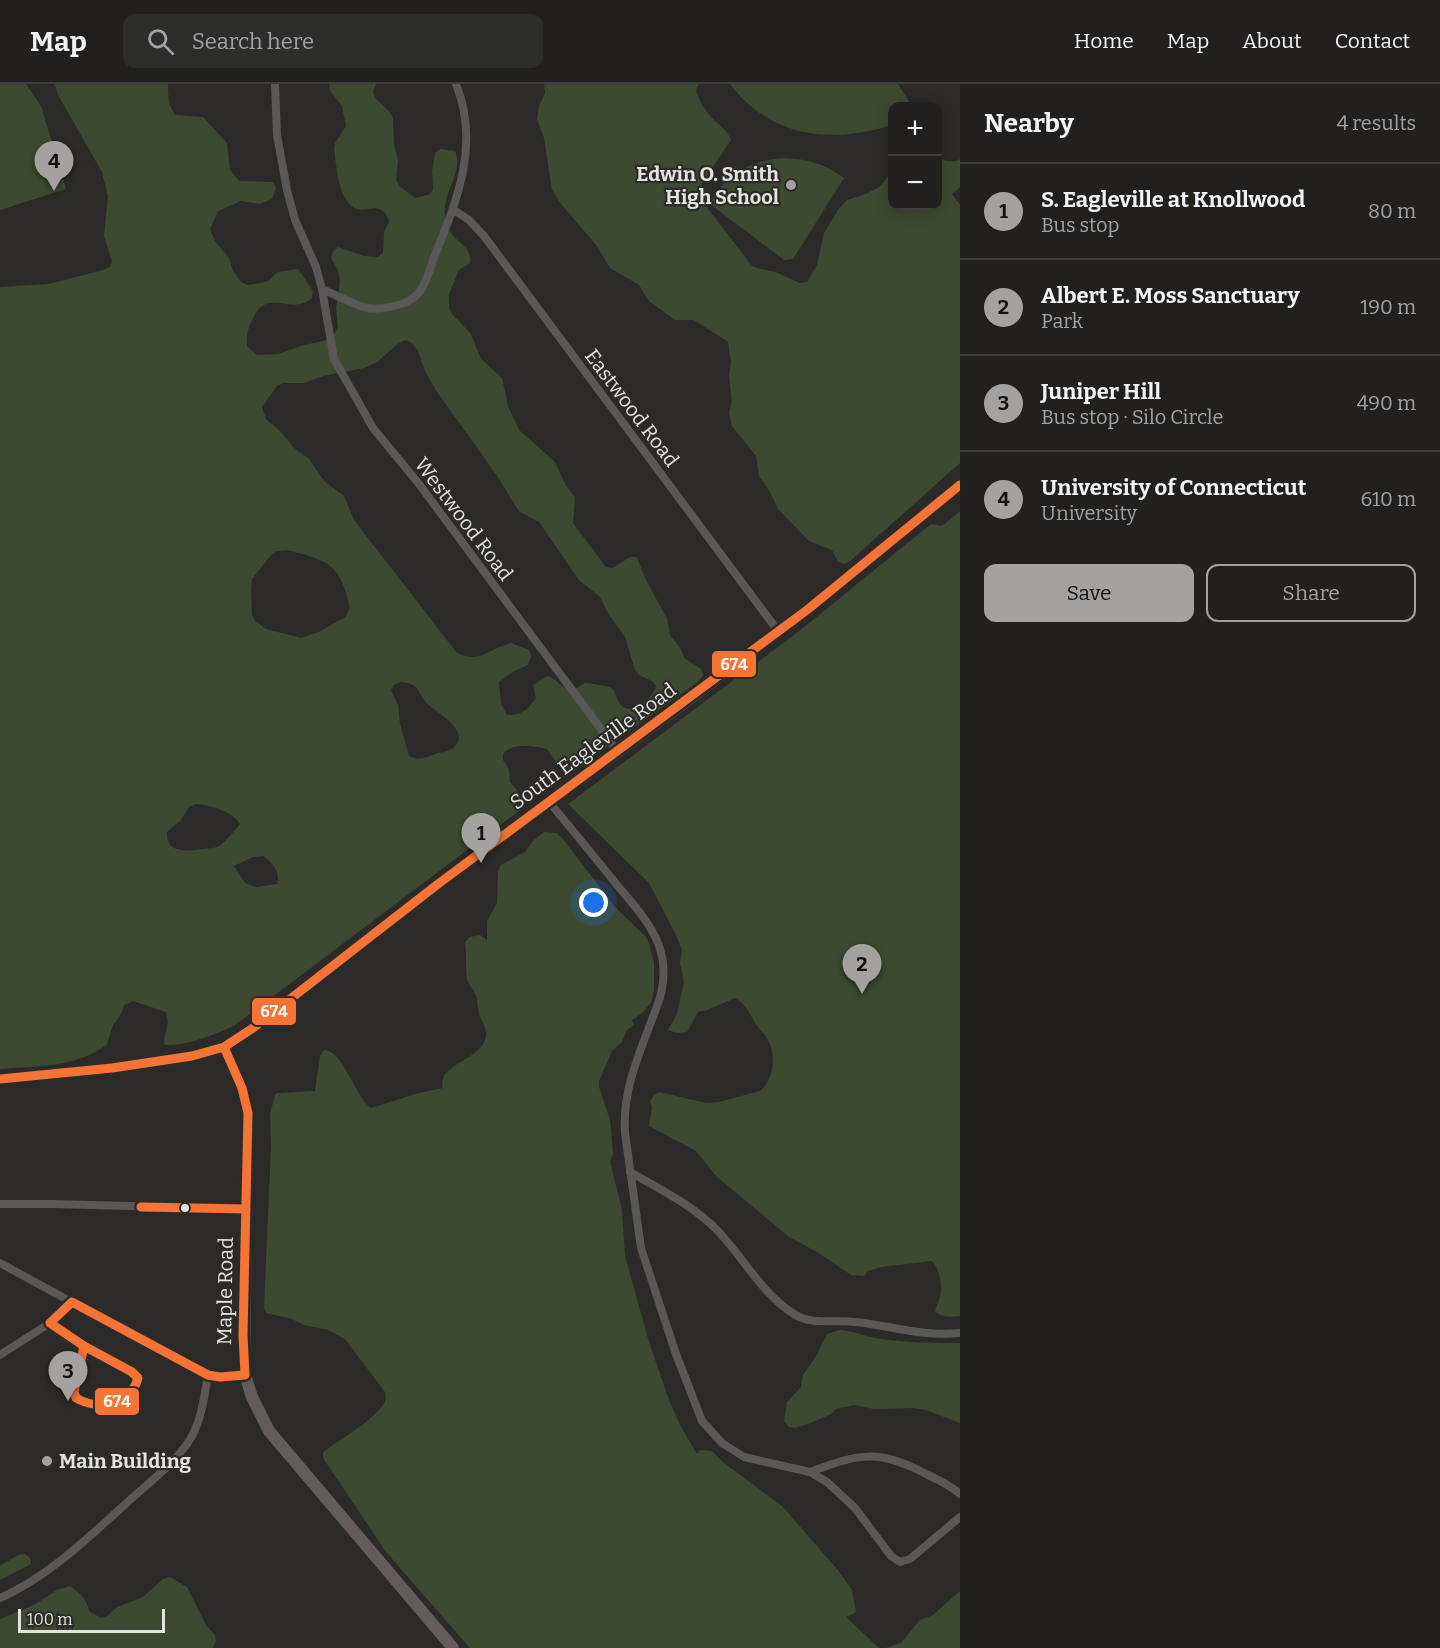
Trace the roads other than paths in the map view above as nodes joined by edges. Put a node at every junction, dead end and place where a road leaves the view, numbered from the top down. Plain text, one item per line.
1 (275, 84) edge
2 (456, 84) edge
3 (454, 210) junction
4 (321, 289) junction
5 (960, 485) edge
6 (778, 632) junction
7 (618, 752) junction
8 (549, 802) junction
9 (224, 1047) junction
10 (0, 1079) edge
11 (630, 1172) junction
12 (1, 1204) edge
13 (246, 1209) junction
14 (0, 1263) edge
15 (72, 1302) junction
16 (50, 1323) junction
17 (960, 1333) edge
18 (84, 1346) junction
19 (0, 1355) edge
20 (208, 1375) junction
21 (245, 1375) junction
22 (810, 1472) junction
23 (960, 1494) edge
24 (960, 1517) edge
25 (0, 1598) edge
26 (453, 1648) edge

1 - 4 street, Westwood Road
2 - 3 street
3 - 4 street
3 - 6 street, Eastwood Road
4 - 7 street, Westwood Road
5 - 6 main road, South Eagleville Road
6 - 7 main road, South Eagleville Road
7 - 8 main road, South Eagleville Road
8 - 9 main road, South Eagleville Road
8 - 11 street
9 - 10 main road, South Eagleville Road
9 - 13 main road, Maple Road
11 - 17 street
11 - 22 street
12 - 13 street
13 - 21 main road, Maple Road
14 - 15 street
15 - 16 street
15 - 20 street
16 - 18 street
16 - 19 street
18 - 18 street
20 - 21 street
20 - 25 street
21 - 26 main road, Maple Road
22 - 23 street
22 - 24 street

